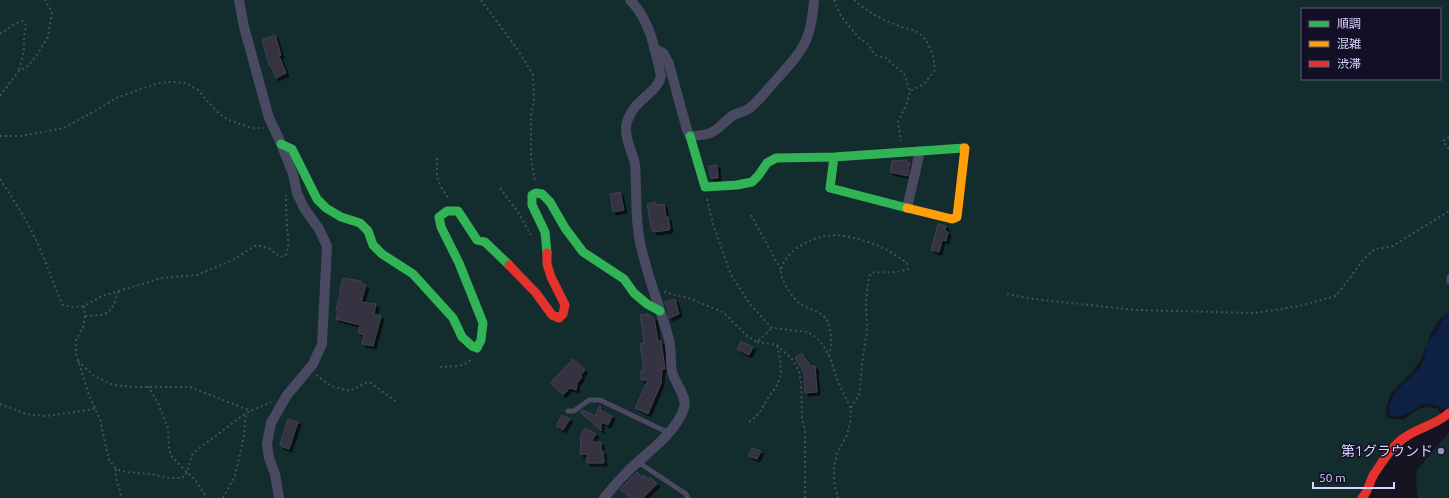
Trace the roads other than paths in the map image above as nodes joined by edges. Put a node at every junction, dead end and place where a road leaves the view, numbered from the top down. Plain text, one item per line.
1 (239, 0) edge
2 (630, 0) edge
3 (814, 0) edge
4 (654, 48) junction
5 (690, 136) junction
6 (281, 144) junction
7 (920, 151) junction
8 (834, 157) junction
9 (908, 208) junction
10 (1449, 277) edge
11 (1449, 282) edge
12 (660, 311) junction
13 (568, 411) dead end
14 (1449, 413) edge
15 (668, 433) junction
16 (638, 462) junction
17 (279, 498) edge
18 (604, 498) edge
19 (688, 498) edge
20 (1362, 498) edge

1 - 6 street
2 - 4 street
3 - 5 street
4 - 5 street
4 - 12 street
5 - 8 street
6 - 12 street
6 - 17 street
7 - 8 street
7 - 9 street
7 - 9 street
8 - 9 street
10 - 11 lane
12 - 15 street
13 - 15 lane
14 - 20 street
15 - 16 street
16 - 18 street
16 - 19 lane

